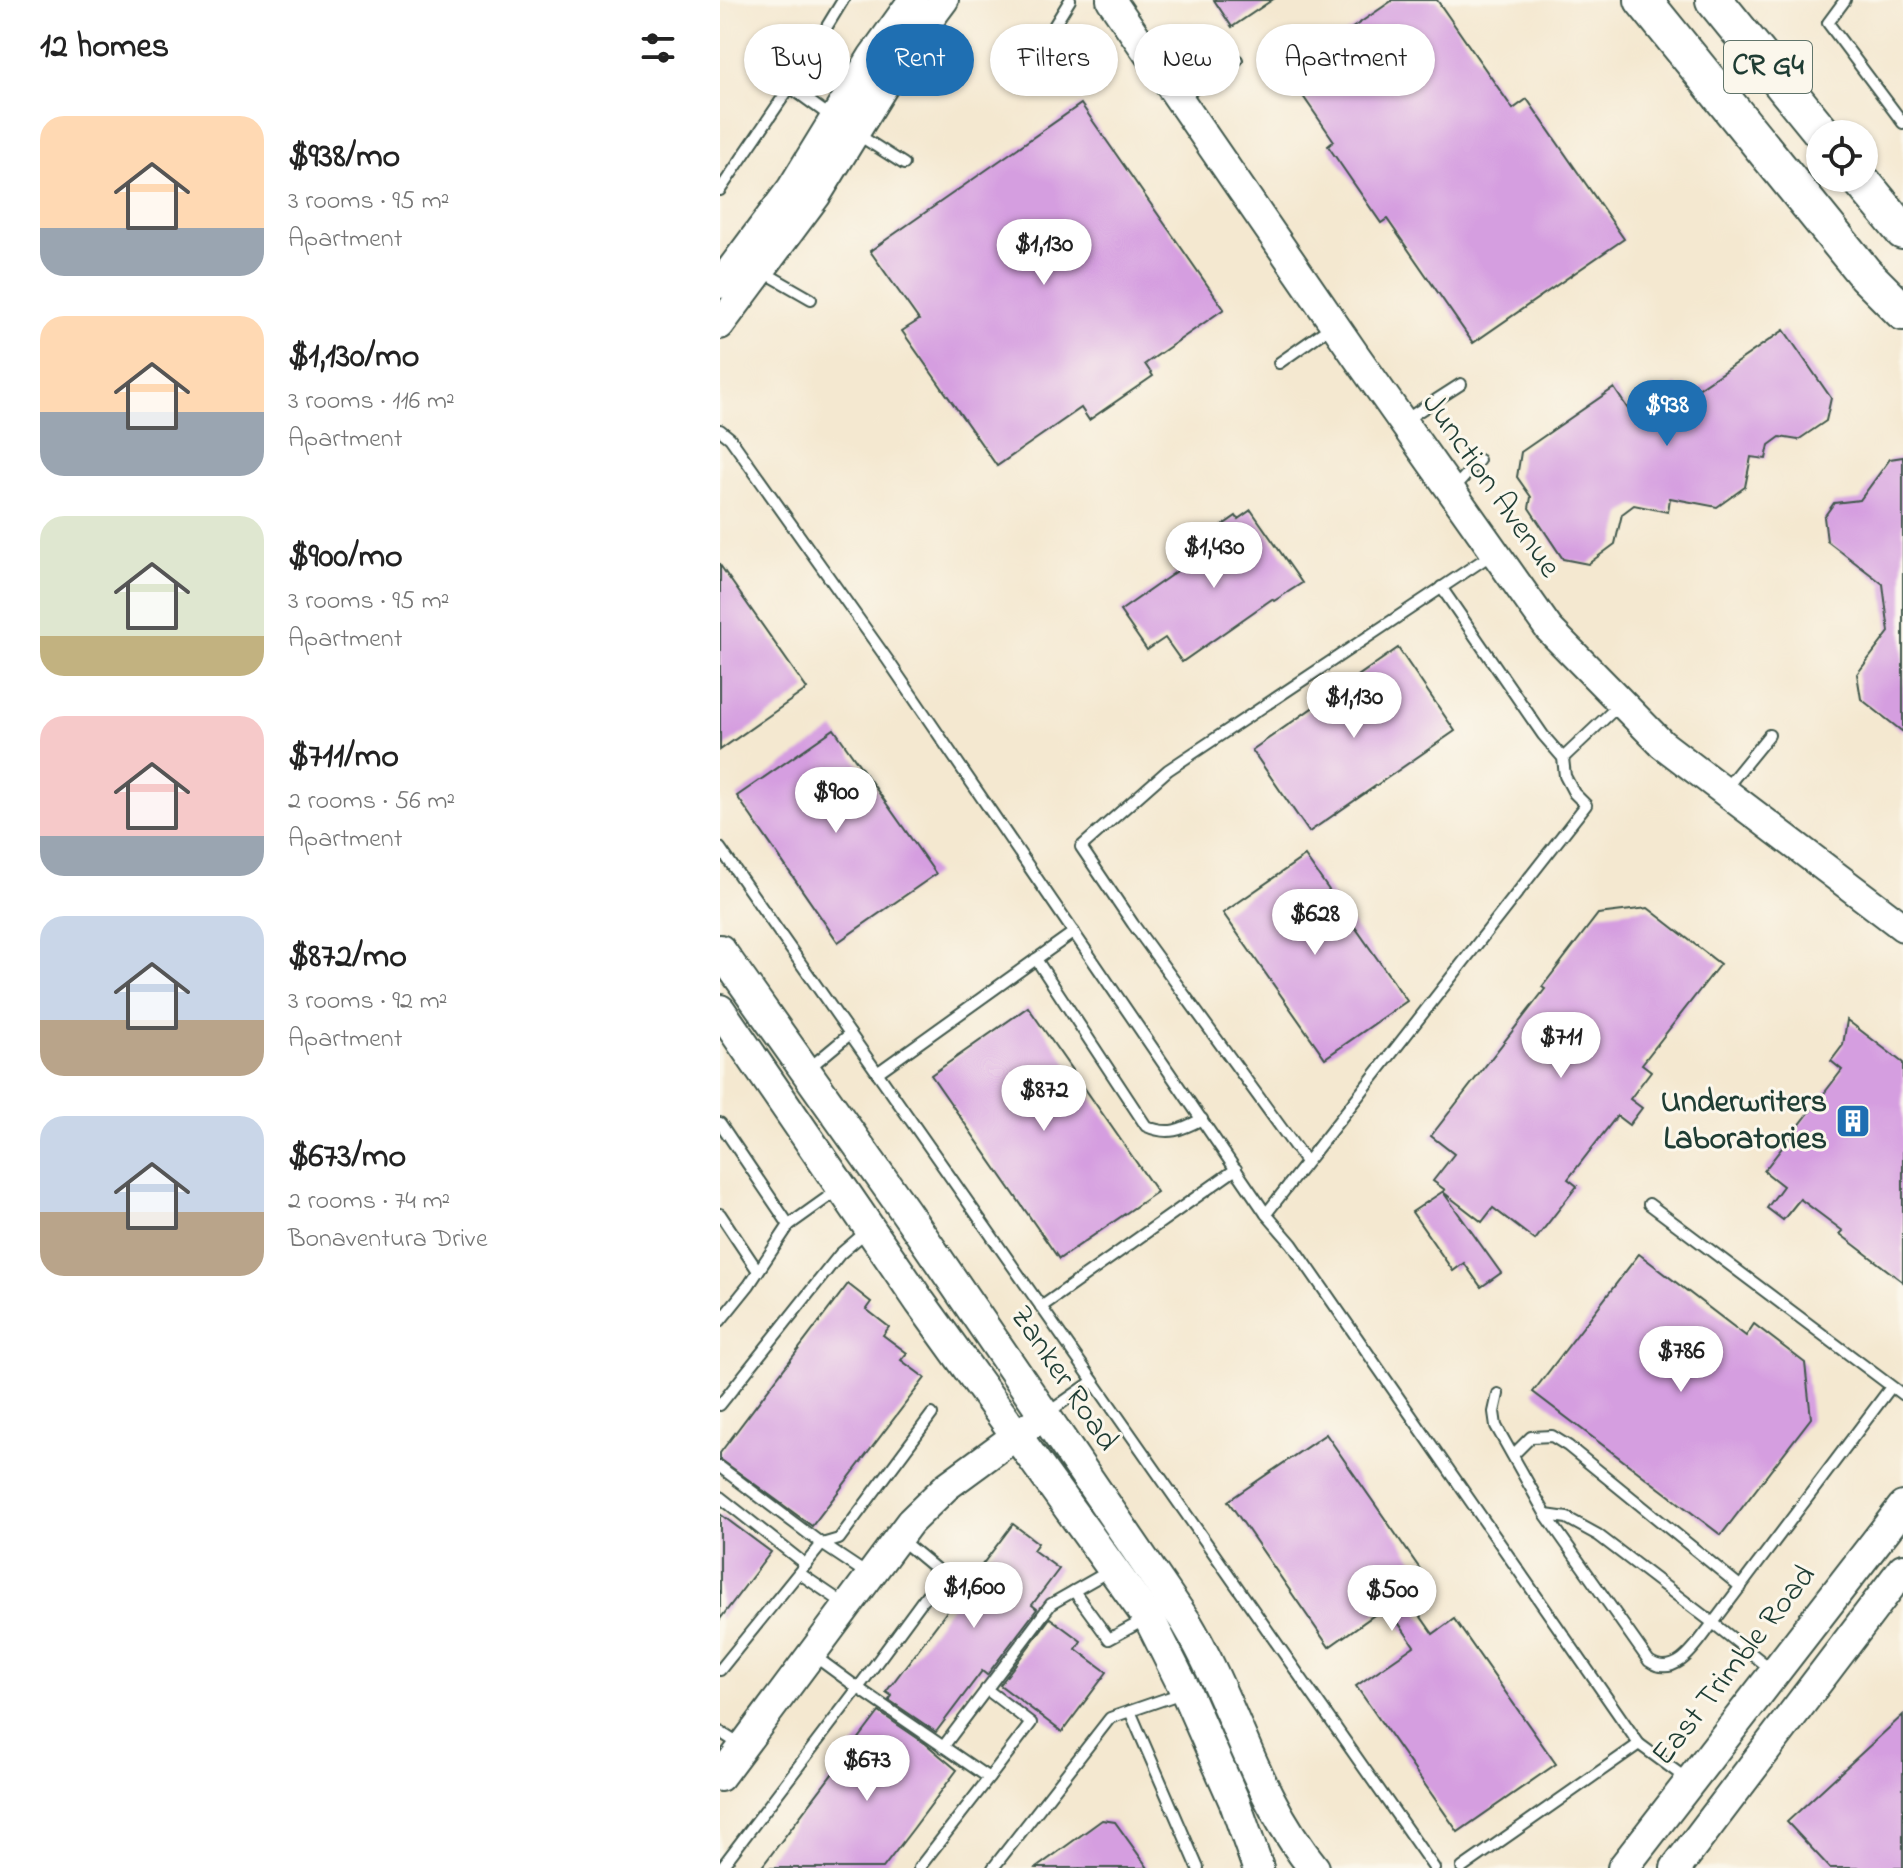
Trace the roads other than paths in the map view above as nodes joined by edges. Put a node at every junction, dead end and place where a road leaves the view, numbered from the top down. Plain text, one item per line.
1 (843, 0) edge
2 (913, 0) edge
3 (944, 0) edge
4 (1070, 0) edge
5 (1111, 0) edge
6 (1643, 0) edge
7 (1714, 0) edge
8 (1845, 0) edge
9 (828, 24) edge
10 (1055, 24) edge
11 (784, 96) edge
12 (802, 96) edge
13 (1183, 96) edge
14 (1179, 99) junction
15 (1812, 120) edge
16 (1903, 123) edge
17 (844, 126) junction
18 (904, 164) dead end
19 (720, 190) edge
20 (1871, 192) edge
21 (1903, 231) edge
22 (761, 270) junction
23 (720, 284) edge
24 (811, 299) dead end
25 (1903, 312) edge
26 (1335, 324) junction
27 (720, 325) edge
28 (1279, 363) dead end
29 (1461, 384) dead end
30 (1402, 422) junction
31 (720, 430) edge
32 (1479, 460) dead end
33 (1451, 492) junction
34 (1493, 552) junction
35 (1441, 587) junction
36 (1622, 703) junction
37 (1769, 735) dead end
38 (1563, 758) junction
39 (1724, 791) junction
40 (720, 848) edge
41 (1903, 927) edge
42 (1074, 932) junction
43 (720, 950) edge
44 (1036, 959) junction
45 (720, 1010) edge
46 (850, 1034) junction
47 (806, 1071) junction
48 (877, 1073) junction
49 (1202, 1119) junction
50 (720, 1123) edge
51 (1306, 1162) junction
52 (1236, 1169) junction
53 (842, 1187) junction
54 (1649, 1204) dead end
55 (720, 1214) edge
56 (1266, 1214) junction
57 (789, 1225) junction
58 (870, 1228) junction
59 (758, 1271) junction
60 (1041, 1307) junction
61 (720, 1321) edge
62 (1093, 1381) junction
63 (1891, 1387) junction
64 (1498, 1394) dead end
65 (1903, 1395) edge
66 (720, 1405) edge
67 (932, 1414) dead end
68 (1044, 1415) junction
69 (1015, 1434) junction
70 (1513, 1455) junction
71 (720, 1467) edge
72 (720, 1497) edge
73 (1903, 1507) edge
74 (1546, 1515) junction
75 (898, 1538) junction
76 (822, 1544) junction
77 (802, 1569) junction
78 (1903, 1569) edge
79 (1112, 1570) junction
80 (870, 1576) junction
81 (1741, 1587) junction
82 (1074, 1591) junction
83 (848, 1606) junction
84 (1148, 1618) junction
85 (1713, 1623) junction
86 (812, 1655) junction
87 (720, 1670) edge
88 (1776, 1672) junction
89 (858, 1688) junction
90 (986, 1689) junction
91 (1186, 1692) junction
92 (1130, 1711) junction
93 (732, 1739) edge
94 (1639, 1744) junction
95 (943, 1747) junction
96 (720, 1777) edge
97 (989, 1778) junction
98 (1690, 1782) junction
99 (721, 1868) edge
100 (919, 1868) edge
101 (993, 1868) edge
102 (1198, 1868) edge
103 (1258, 1868) edge
104 (1314, 1868) edge
105 (1434, 1868) edge
106 (1462, 1868) edge
107 (1623, 1868) edge
108 (1676, 1868) edge

1 - 9 lane
2 - 17 street
3 - 17 street
4 - 10 lane
5 - 14 street, Junction Avenue
6 - 25 highway, CR G4
7 - 15 highway, CR G4
8 - 16 lane
11 - 19 lane
12 - 17 lane
13 - 14 lane
14 - 26 street, Junction Avenue
17 - 18 lane
17 - 22 street
17 - 23 street
20 - 21 highway
22 - 24 lane
22 - 27 street
26 - 28 lane
26 - 30 street, Junction Avenue
29 - 30 lane
30 - 33 street, Junction Avenue
31 - 42 lane
32 - 33 lane
33 - 34 street, Junction Avenue
34 - 35 lane
34 - 36 street, Junction Avenue
35 - 38 lane
35 - 51 lane
36 - 38 lane
36 - 39 street, Junction Avenue
37 - 39 lane
38 - 51 lane
39 - 41 street, Junction Avenue
40 - 46 lane
42 - 44 lane
42 - 49 lane
43 - 47 main road, Zanker Road
44 - 48 lane
44 - 49 lane
45 - 53 main road
46 - 47 lane
46 - 48 lane
47 - 68 main road, Zanker Road
48 - 60 lane
49 - 52 lane
50 - 57 lane
51 - 56 lane
52 - 56 lane
52 - 60 lane
53 - 57 lane
53 - 58 main road
54 - 63 lane
55 - 59 lane
56 - 94 lane
57 - 59 lane
58 - 66 lane
58 - 69 main road
59 - 61 lane
60 - 62 lane
62 - 68 lane
62 - 105 lane
63 - 65 lane
63 - 81 lane
64 - 70 lane
67 - 76 lane
68 - 69 street
68 - 104 main road, Zanker Road
69 - 75 street
69 - 79 main road
70 - 74 lane
70 - 81 lane
71 - 76 lane
72 - 77 lane
73 - 88 main road, East Trimble Road
74 - 85 lane
74 - 85 lane
75 - 80 street
75 - 89 lane
76 - 77 lane
76 - 80 lane
77 - 83 lane
77 - 87 lane
78 - 108 main road
79 - 82 lane
79 - 84 main road
80 - 83 street
81 - 85 lane
82 - 84 lane
82 - 90 lane
83 - 86 street
84 - 91 main road
85 - 88 lane
86 - 89 lane
86 - 93 street
88 - 98 main road, East Trimble Road
89 - 95 lane
89 - 99 lane
90 - 95 lane
90 - 97 lane
91 - 92 lane
91 - 103 main road
92 - 101 lane
92 - 102 lane
93 - 96 street
94 - 98 lane
94 - 106 lane
95 - 97 lane
97 - 100 lane
98 - 107 main road, East Trimble Road

